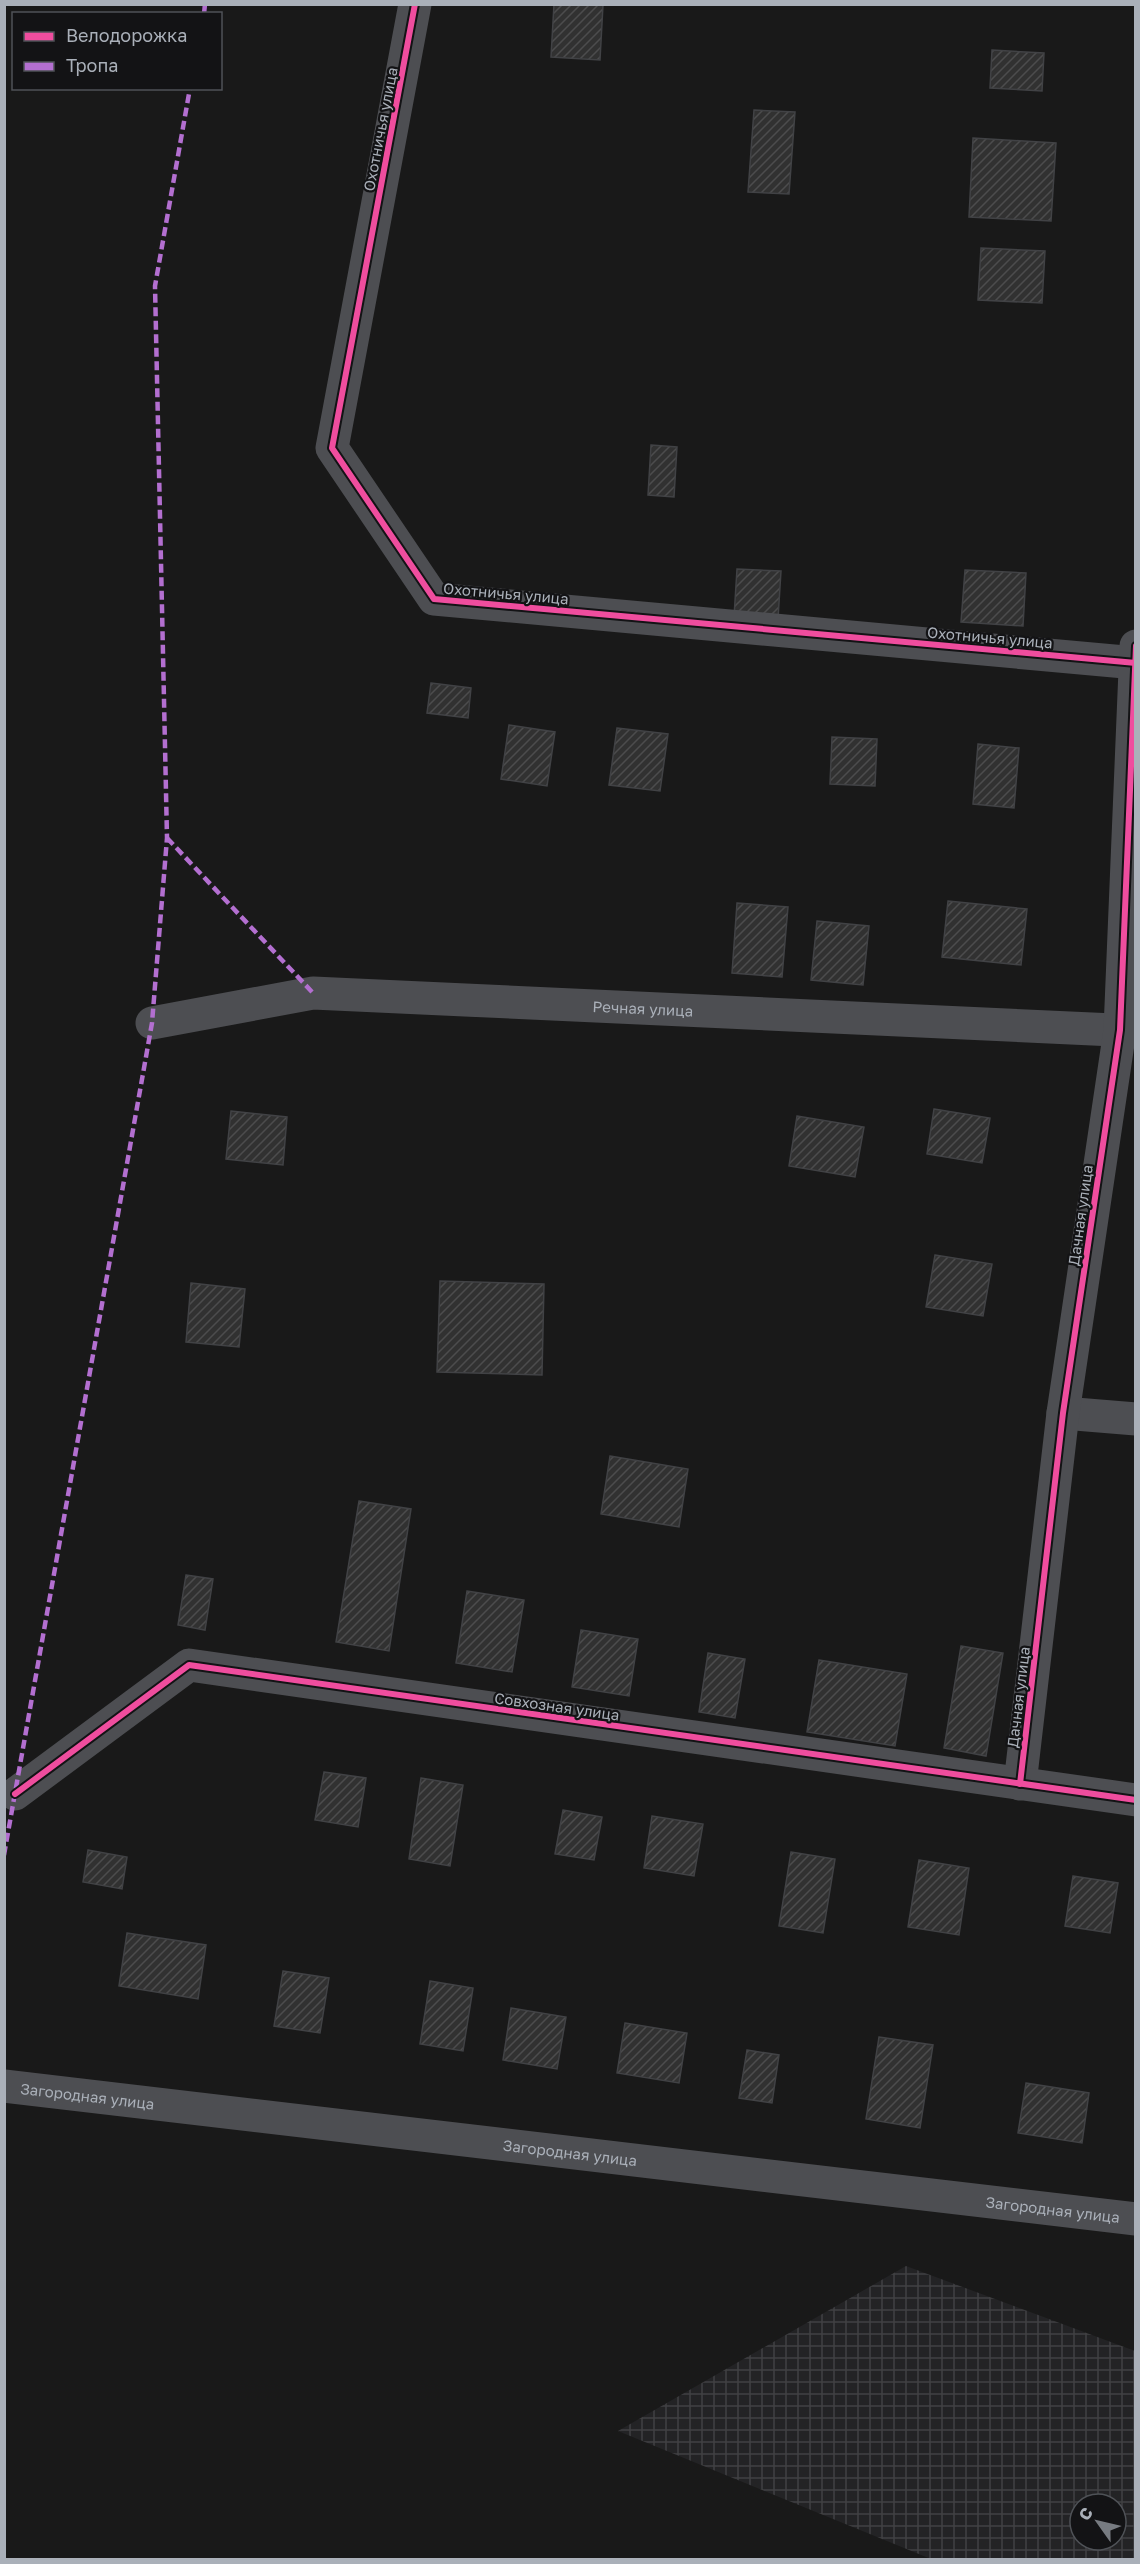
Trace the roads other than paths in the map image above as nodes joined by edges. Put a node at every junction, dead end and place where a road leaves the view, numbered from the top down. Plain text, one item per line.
1 (416, 4) edge
2 (1135, 657) edge
3 (152, 1023) dead end
4 (1128, 1031) edge
5 (1063, 1413) junction
6 (1136, 1419) edge
7 (1020, 1784) junction
8 (15, 1794) dead end
9 (1136, 1800) edge
10 (4, 2086) edge
11 (1136, 2219) edge

1 - 2 street, Охотничья улица
2 - 4 street, Дачная улица
3 - 4 street, Речная улица
4 - 5 street, Дачная улица
5 - 6 street
5 - 7 street, Дачная улица
7 - 8 street, Совхозная улица
7 - 9 street, Совхозная улица
10 - 11 street, Загородная улица

